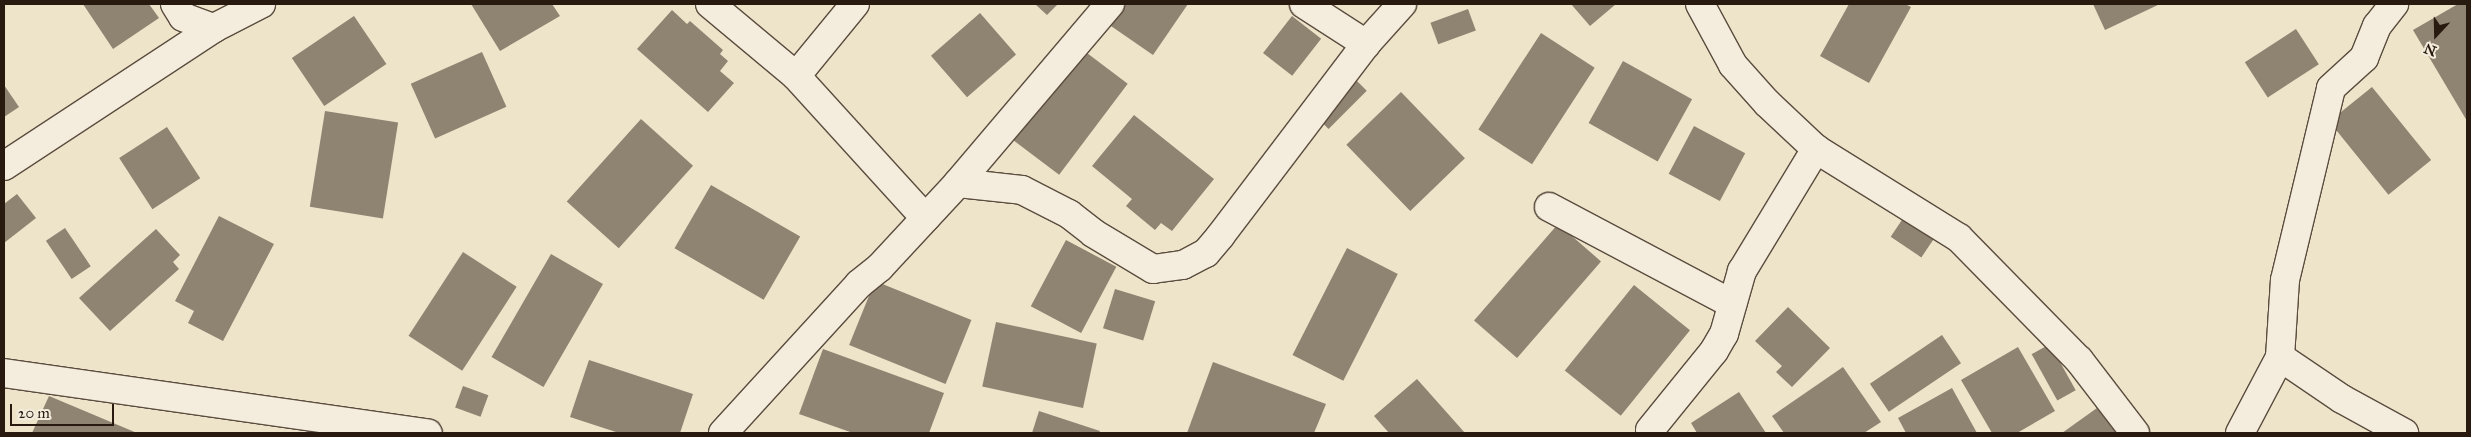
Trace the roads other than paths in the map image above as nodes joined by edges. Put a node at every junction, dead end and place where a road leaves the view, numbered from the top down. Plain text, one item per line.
1 (175, 4) edge
2 (261, 4) edge
3 (710, 4) edge
4 (855, 4) edge
5 (1110, 4) edge
6 (1304, 4) edge
7 (1402, 4) edge
8 (1700, 4) edge
9 (2394, 4) edge
10 (214, 28) junction
11 (1366, 44) junction
12 (796, 76) junction
13 (1816, 149) junction
14 (4, 166) edge
15 (958, 183) junction
16 (1548, 207) dead end
17 (925, 218) junction
18 (1732, 304) junction
19 (2280, 357) junction
20 (4, 373) edge
21 (1650, 430) dead end
22 (428, 433) edge
23 (723, 433) edge
24 (2134, 433) edge
25 (2240, 433) edge
26 (2404, 433) edge

1 - 10 street
2 - 10 street
3 - 12 street
4 - 12 street
5 - 15 street
6 - 11 street
7 - 11 street
8 - 13 street
9 - 19 street
10 - 14 street
11 - 15 street
12 - 17 street
13 - 18 street
13 - 24 street
15 - 17 street
16 - 18 street
17 - 23 street
18 - 21 street
19 - 25 street
19 - 26 street
20 - 22 street

